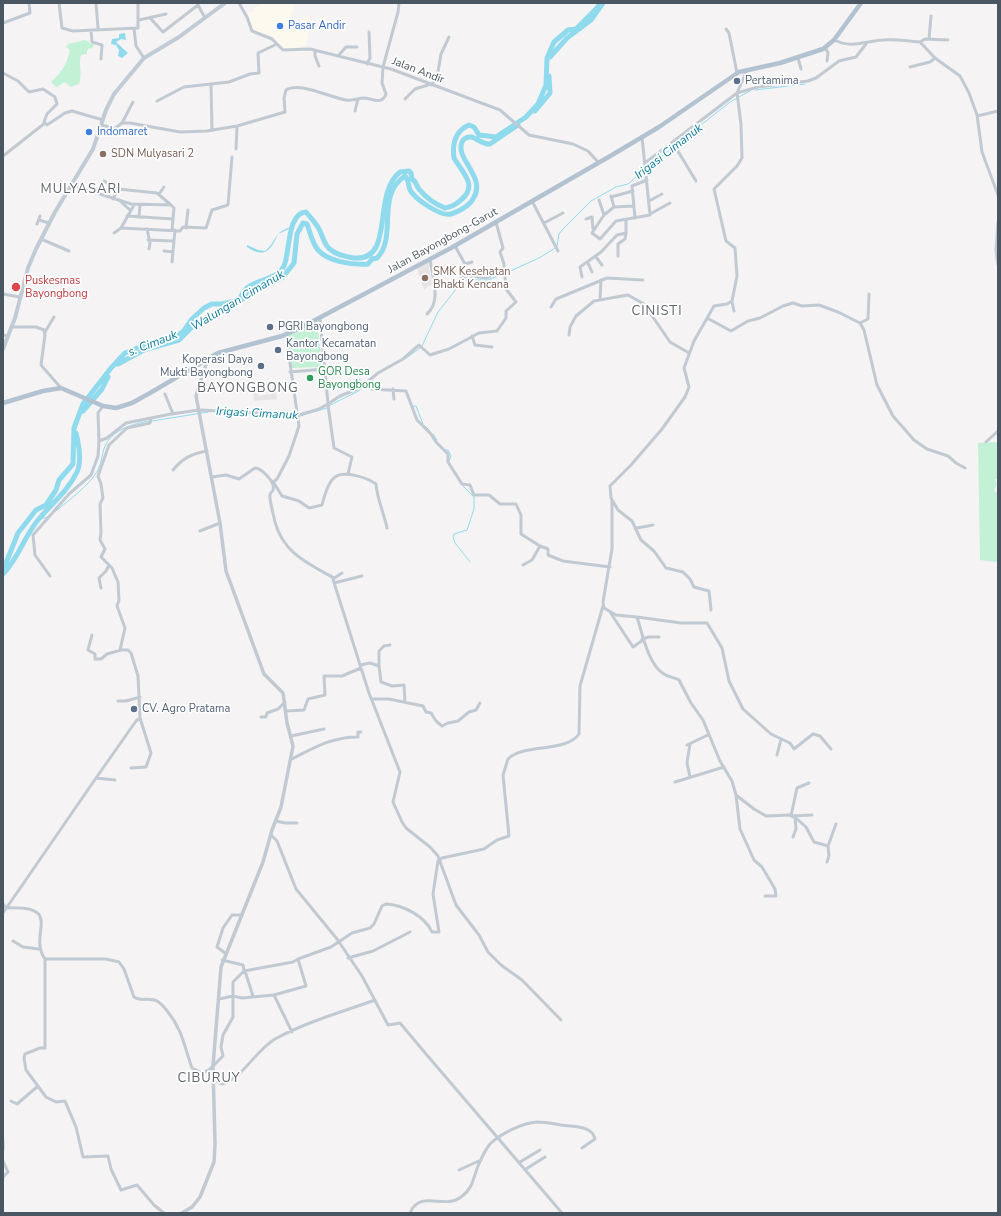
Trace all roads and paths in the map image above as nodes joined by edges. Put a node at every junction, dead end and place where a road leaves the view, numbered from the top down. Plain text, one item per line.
1 (29, 3) edge
2 (59, 3) edge
3 (96, 3) edge
4 (138, 3) edge
5 (225, 3) edge
6 (239, 3) edge
7 (399, 3) edge
8 (861, 3) edge
9 (198, 4) edge
10 (166, 14) dead end
11 (931, 16) dead end
12 (150, 18) junction
13 (205, 18) junction
14 (139, 20) junction
15 (3, 23) edge
16 (98, 28) junction
17 (134, 28) junction
18 (726, 29) dead end
19 (91, 30) junction
20 (368, 32) dead end
21 (449, 37) dead end
22 (929, 39) junction
23 (834, 40) junction
24 (948, 40) dead end
25 (920, 42) junction
26 (278, 44) junction
27 (864, 44) junction
28 (357, 47) dead end
29 (826, 47) junction
30 (315, 51) junction
31 (338, 56) junction
32 (144, 58) junction
33 (798, 58) junction
34 (935, 58) junction
35 (101, 59) dead end
36 (827, 61) dead end
37 (368, 64) junction
38 (319, 66) dead end
39 (383, 67) junction
40 (910, 67) dead end
41 (801, 69) dead end
42 (747, 70) junction
43 (3, 73) edge
44 (737, 73) junction
45 (211, 84) junction
46 (430, 85) junction
47 (737, 95) junction
48 (358, 99) junction
49 (405, 99) dead end
50 (156, 101) dead end
51 (133, 102) dead end
52 (355, 111) dead end
53 (998, 111) edge
54 (977, 116) junction
55 (45, 123) junction
56 (103, 123) junction
57 (122, 123) junction
58 (237, 126) junction
59 (212, 130) junction
60 (642, 137) junction
61 (674, 144) junction
62 (236, 149) dead end
63 (3, 156) edge
64 (232, 157) dead end
65 (598, 162) junction
66 (645, 164) junction
67 (647, 180) junction
68 (104, 181) dead end
69 (696, 181) dead end
70 (72, 185) junction
71 (164, 187) dead end
72 (118, 189) junction
73 (633, 191) junction
74 (159, 194) junction
75 (662, 194) dead end
76 (998, 195) edge
77 (113, 199) junction
78 (599, 200) dead end
79 (532, 201) junction
80 (649, 201) junction
81 (120, 202) junction
82 (670, 203) dead end
83 (134, 204) junction
84 (140, 205) junction
85 (171, 205) junction
86 (634, 206) junction
87 (614, 207) junction
88 (130, 210) junction
89 (188, 210) dead end
90 (563, 213) dead end
91 (650, 214) junction
92 (604, 215) junction
93 (127, 216) junction
94 (139, 217) junction
95 (636, 218) junction
96 (173, 219) junction
97 (586, 219) dead end
98 (626, 219) junction
99 (496, 222) junction
100 (998, 222) edge
101 (49, 223) junction
102 (544, 223) junction
103 (37, 224) dead end
104 (121, 228) junction
105 (186, 228) junction
106 (147, 229) junction
107 (593, 229) junction
108 (173, 230) junction
109 (114, 233) dead end
110 (626, 233) junction
111 (41, 239) junction
112 (148, 240) junction
113 (174, 241) junction
114 (455, 246) junction
115 (149, 249) dead end
116 (69, 250) dead end
117 (164, 251) dead end
118 (558, 251) dead end
119 (173, 252) junction
120 (618, 256) dead end
121 (596, 257) junction
122 (430, 260) junction
123 (172, 262) dead end
124 (472, 262) dead end
125 (588, 263) junction
126 (602, 265) dead end
127 (998, 265) edge
128 (504, 270) junction
129 (592, 272) dead end
130 (582, 277) dead end
131 (461, 278) dead end
132 (601, 280) junction
133 (643, 280) dead end
134 (3, 294) edge
135 (869, 294) dead end
136 (20, 297) junction
137 (600, 300) junction
138 (732, 302) junction
139 (551, 306) dead end
140 (734, 311) dead end
141 (427, 314) dead end
142 (54, 317) dead end
143 (707, 318) junction
144 (320, 319) junction
145 (860, 323) junction
146 (11, 327) junction
147 (45, 332) junction
148 (6, 335) edge
149 (286, 335) junction
150 (569, 335) dead end
151 (472, 336) junction
152 (492, 347) dead end
153 (3, 349) edge
154 (689, 353) junction
155 (209, 357) junction
156 (324, 369) junction
157 (290, 372) junction
158 (365, 384) junction
159 (61, 388) junction
160 (393, 389) junction
161 (165, 394) dead end
162 (394, 399) dead end
163 (3, 403) edge
164 (101, 405) junction
165 (328, 406) junction
166 (199, 411) junction
167 (173, 414) junction
168 (299, 416) junction
169 (151, 420) junction
170 (998, 431) edge
171 (99, 441) junction
172 (986, 442) dead end
173 (207, 451) junction
174 (965, 468) dead end
175 (174, 470) dead end
176 (95, 473) junction
177 (348, 474) junction
178 (212, 477) junction
179 (273, 483) junction
180 (612, 501) junction
181 (220, 524) junction
182 (653, 525) dead end
183 (387, 528) dead end
184 (637, 528) junction
185 (200, 531) dead end
186 (540, 546) junction
187 (109, 565) junction
188 (523, 565) dead end
189 (610, 567) junction
190 (342, 573) dead end
191 (50, 576) dead end
192 (362, 576) dead end
193 (334, 578) junction
194 (334, 583) junction
195 (101, 588) dead end
196 (603, 606) junction
197 (711, 610) dead end
198 (610, 612) junction
199 (637, 617) junction
200 (92, 636) dead end
201 (659, 637) dead end
202 (643, 640) junction
203 (390, 645) dead end
204 (121, 650) junction
205 (361, 666) junction
206 (379, 666) junction
207 (140, 697) junction
208 (371, 699) junction
209 (118, 701) dead end
210 (285, 702) junction
211 (405, 702) junction
212 (480, 703) dead end
213 (286, 711) junction
214 (261, 716) dead end
215 (140, 718) junction
216 (324, 729) dead end
217 (361, 732) dead end
218 (708, 735) junction
219 (291, 736) junction
220 (781, 739) junction
221 (831, 749) dead end
222 (776, 755) dead end
223 (292, 759) junction
224 (724, 767) junction
225 (131, 768) dead end
226 (690, 777) junction
227 (96, 778) junction
228 (115, 780) dead end
229 (675, 782) dead end
230 (809, 783) dead end
231 (736, 795) junction
232 (812, 815) dead end
233 (791, 816) junction
234 (795, 818) junction
235 (276, 821) junction
236 (297, 823) dead end
237 (836, 824) dead end
238 (271, 835) junction
239 (793, 837) dead end
240 (828, 846) junction
241 (440, 859) junction
242 (827, 862) dead end
243 (765, 896) dead end
244 (3, 904) edge
245 (6, 908) junction
246 (3, 913) edge
247 (242, 915) junction
248 (410, 932) dead end
249 (12, 941) dead end
250 (338, 943) junction
251 (39, 949) junction
252 (225, 953) junction
253 (298, 958) junction
254 (348, 958) junction
255 (45, 959) junction
256 (222, 960) junction
257 (244, 971) junction
258 (274, 995) junction
259 (233, 996) junction
260 (253, 996) junction
261 (219, 999) junction
262 (375, 1000) junction
263 (561, 1020) dead end
264 (292, 1032) junction
265 (213, 1066) junction
266 (214, 1080) junction
267 (38, 1086) junction
268 (11, 1101) dead end
269 (499, 1139) junction
270 (3, 1141) edge
271 (582, 1148) dead end
272 (3, 1149) edge
273 (540, 1150) dead end
274 (545, 1157) dead end
275 (481, 1160) junction
276 (3, 1161) edge
277 (520, 1162) junction
278 (526, 1169) junction
279 (459, 1170) dead end
280 (3, 1177) edge
281 (164, 1213) edge
282 (182, 1213) edge
283 (410, 1213) edge
284 (562, 1213) edge

1 - 15 street
2 - 19 street
3 - 16 street
4 - 14 street
5 - 13 main road
6 - 26 street, Jalan Andir
7 - 39 street
8 - 23 main road, Jalan Bayongbong-Garut
9 - 12 street
9 - 13 street
10 - 12 street
11 - 22 street
12 - 14 street
13 - 32 main road
14 - 17 street
16 - 17 street
16 - 19 street
17 - 32 street
18 - 44 street
19 - 35 street
20 - 37 street
21 - 46 street
22 - 24 street
22 - 25 street
23 - 27 street
23 - 29 main road, Jalan Bayongbong-Garut
25 - 27 street
25 - 34 street
26 - 30 street, Jalan Andir
26 - 45 street
27 - 47 street
28 - 31 street
29 - 33 main road, Jalan Bayongbong-Garut
29 - 36 street
30 - 31 street, Jalan Andir
30 - 38 street
31 - 37 street, Jalan Andir
32 - 56 main road
33 - 41 street
33 - 42 main road, Jalan Bayongbong-Garut
34 - 40 street
34 - 54 street
37 - 39 street, Jalan Andir
39 - 46 street, Jalan Andir
39 - 48 street
42 - 44 main road, Jalan Bayongbong-Garut
42 - 47 street
43 - 55 street
44 - 60 main road, Jalan Bayongbong-Garut
45 - 50 street
45 - 59 street
46 - 49 street
46 - 65 street, Jalan Andir
47 - 61 street
47 - 138 street
48 - 52 street
48 - 58 street
51 - 57 street
53 - 54 street
54 - 76 street
55 - 56 street
55 - 63 street
56 - 57 street
56 - 70 main road
57 - 59 street
58 - 59 street
58 - 62 street
60 - 65 main road, Jalan Bayongbong-Garut
60 - 66 street
61 - 66 street
61 - 69 street
64 - 105 street
65 - 79 main road, Jalan Bayongbong-Garut
66 - 67 street
67 - 73 street
67 - 80 street
68 - 72 street
70 - 77 street
70 - 101 main road
71 - 74 street
72 - 74 street
72 - 77 street
73 - 86 street
73 - 87 street
74 - 85 street
75 - 80 street
77 - 81 street
78 - 92 street
79 - 99 main road, Jalan Bayongbong-Garut
79 - 102 street
80 - 91 street
81 - 83 street
81 - 88 street
82 - 91 street
83 - 84 street
83 - 88 street
84 - 85 street
84 - 94 street
85 - 96 street
86 - 87 street
86 - 95 street
87 - 92 street
88 - 93 street
89 - 105 street
90 - 102 street
91 - 95 street
92 - 107 street
93 - 94 street
93 - 104 street
94 - 96 street
95 - 98 street
96 - 108 street
97 - 107 street
98 - 107 street
98 - 110 street
99 - 114 main road, Jalan Bayongbong-Garut
99 - 128 street
100 - 127 street
101 - 103 street
101 - 111 main road
102 - 118 street
104 - 106 street
104 - 109 street
105 - 108 street
106 - 108 street
106 - 112 street
108 - 113 street
110 - 120 street
110 - 121 street
111 - 116 street
111 - 136 main road
112 - 113 street
112 - 115 street
113 - 119 street
114 - 122 main road, Jalan Bayongbong-Garut
114 - 124 street
117 - 119 street
119 - 123 street
121 - 125 street
121 - 126 street
122 - 141 street
122 - 144 main road, Jalan Bayongbong-Garut
125 - 129 street
125 - 130 street
128 - 131 street
128 - 151 street
132 - 133 street
132 - 137 street
132 - 139 street
134 - 136 street
135 - 145 street
136 - 146 main road
137 - 150 street
137 - 154 street
138 - 140 street
138 - 143 street
142 - 147 street
143 - 145 street
143 - 154 street
144 - 149 main road, Jalan Bayongbong-Garut
144 - 156 street
145 - 174 street
146 - 147 street
146 - 148 main road
147 - 159 street
148 - 153 main road
149 - 155 main road, Jalan Bayongbong-Garut
149 - 157 street
151 - 152 street
151 - 158 street
154 - 180 street
155 - 164 main road, Jalan Bayongbong-Garut
155 - 166 street
156 - 157 street
156 - 165 street
157 - 168 street
158 - 160 street
158 - 165 street
159 - 163 main road
159 - 164 main road, Jalan Bayongbong-Garut
160 - 162 street
160 - 186 street
161 - 167 street
164 - 171 street
165 - 168 street
165 - 177 street
166 - 167 street
166 - 168 street
166 - 173 street
167 - 169 street
168 - 179 street
169 - 171 street
169 - 176 street
170 - 172 street
171 - 176 street
173 - 175 street
173 - 178 street
176 - 187 street
176 - 191 street
177 - 179 street
177 - 183 street
178 - 179 street
178 - 181 street
179 - 193 street
180 - 184 street
180 - 189 street
181 - 185 street
181 - 210 street
182 - 184 street
184 - 197 street
186 - 188 street
186 - 189 street
187 - 195 street
187 - 204 street
189 - 196 street
190 - 193 street
192 - 194 street
193 - 194 street
194 - 205 street
196 - 198 street
196 - 241 street
198 - 199 street
198 - 202 street
199 - 202 street
199 - 220 street
200 - 204 street
201 - 202 street
202 - 218 street
203 - 206 street
204 - 207 street
205 - 206 street
205 - 208 street
205 - 213 street
206 - 211 street
207 - 209 street
207 - 215 street
208 - 211 street
208 - 241 street
210 - 213 street
210 - 214 street
211 - 212 street
213 - 219 street
215 - 225 street
215 - 227 street
216 - 219 street
217 - 223 street
218 - 224 street
218 - 226 street
219 - 223 street
220 - 221 street
220 - 222 street
223 - 235 street
224 - 226 street
224 - 231 street
226 - 229 street
227 - 228 street
227 - 245 street
230 - 233 street
231 - 233 street
231 - 243 street
232 - 233 street
233 - 234 street
234 - 239 street
234 - 240 street
235 - 236 street
235 - 238 street
237 - 240 street
238 - 247 street
238 - 250 street
240 - 242 street
241 - 250 street
241 - 263 street
244 - 245 street
245 - 246 street
245 - 251 street
247 - 252 street
247 - 252 street
248 - 254 street
249 - 251 street
250 - 253 street
250 - 254 street
251 - 255 street
252 - 256 street
253 - 257 street
253 - 258 street
254 - 262 street
255 - 265 street
255 - 267 street
256 - 257 street
256 - 261 street
257 - 259 street
257 - 260 street
258 - 260 street
258 - 264 street
259 - 260 street
259 - 261 street
259 - 265 street
261 - 265 street
262 - 264 street
262 - 269 street
264 - 266 street
265 - 266 street
266 - 282 street
267 - 268 street
267 - 281 street
269 - 271 street
269 - 275 street
269 - 277 street
270 - 272 street
273 - 277 street
274 - 278 street
275 - 279 street
275 - 283 street
276 - 280 street
277 - 278 street
278 - 284 street

